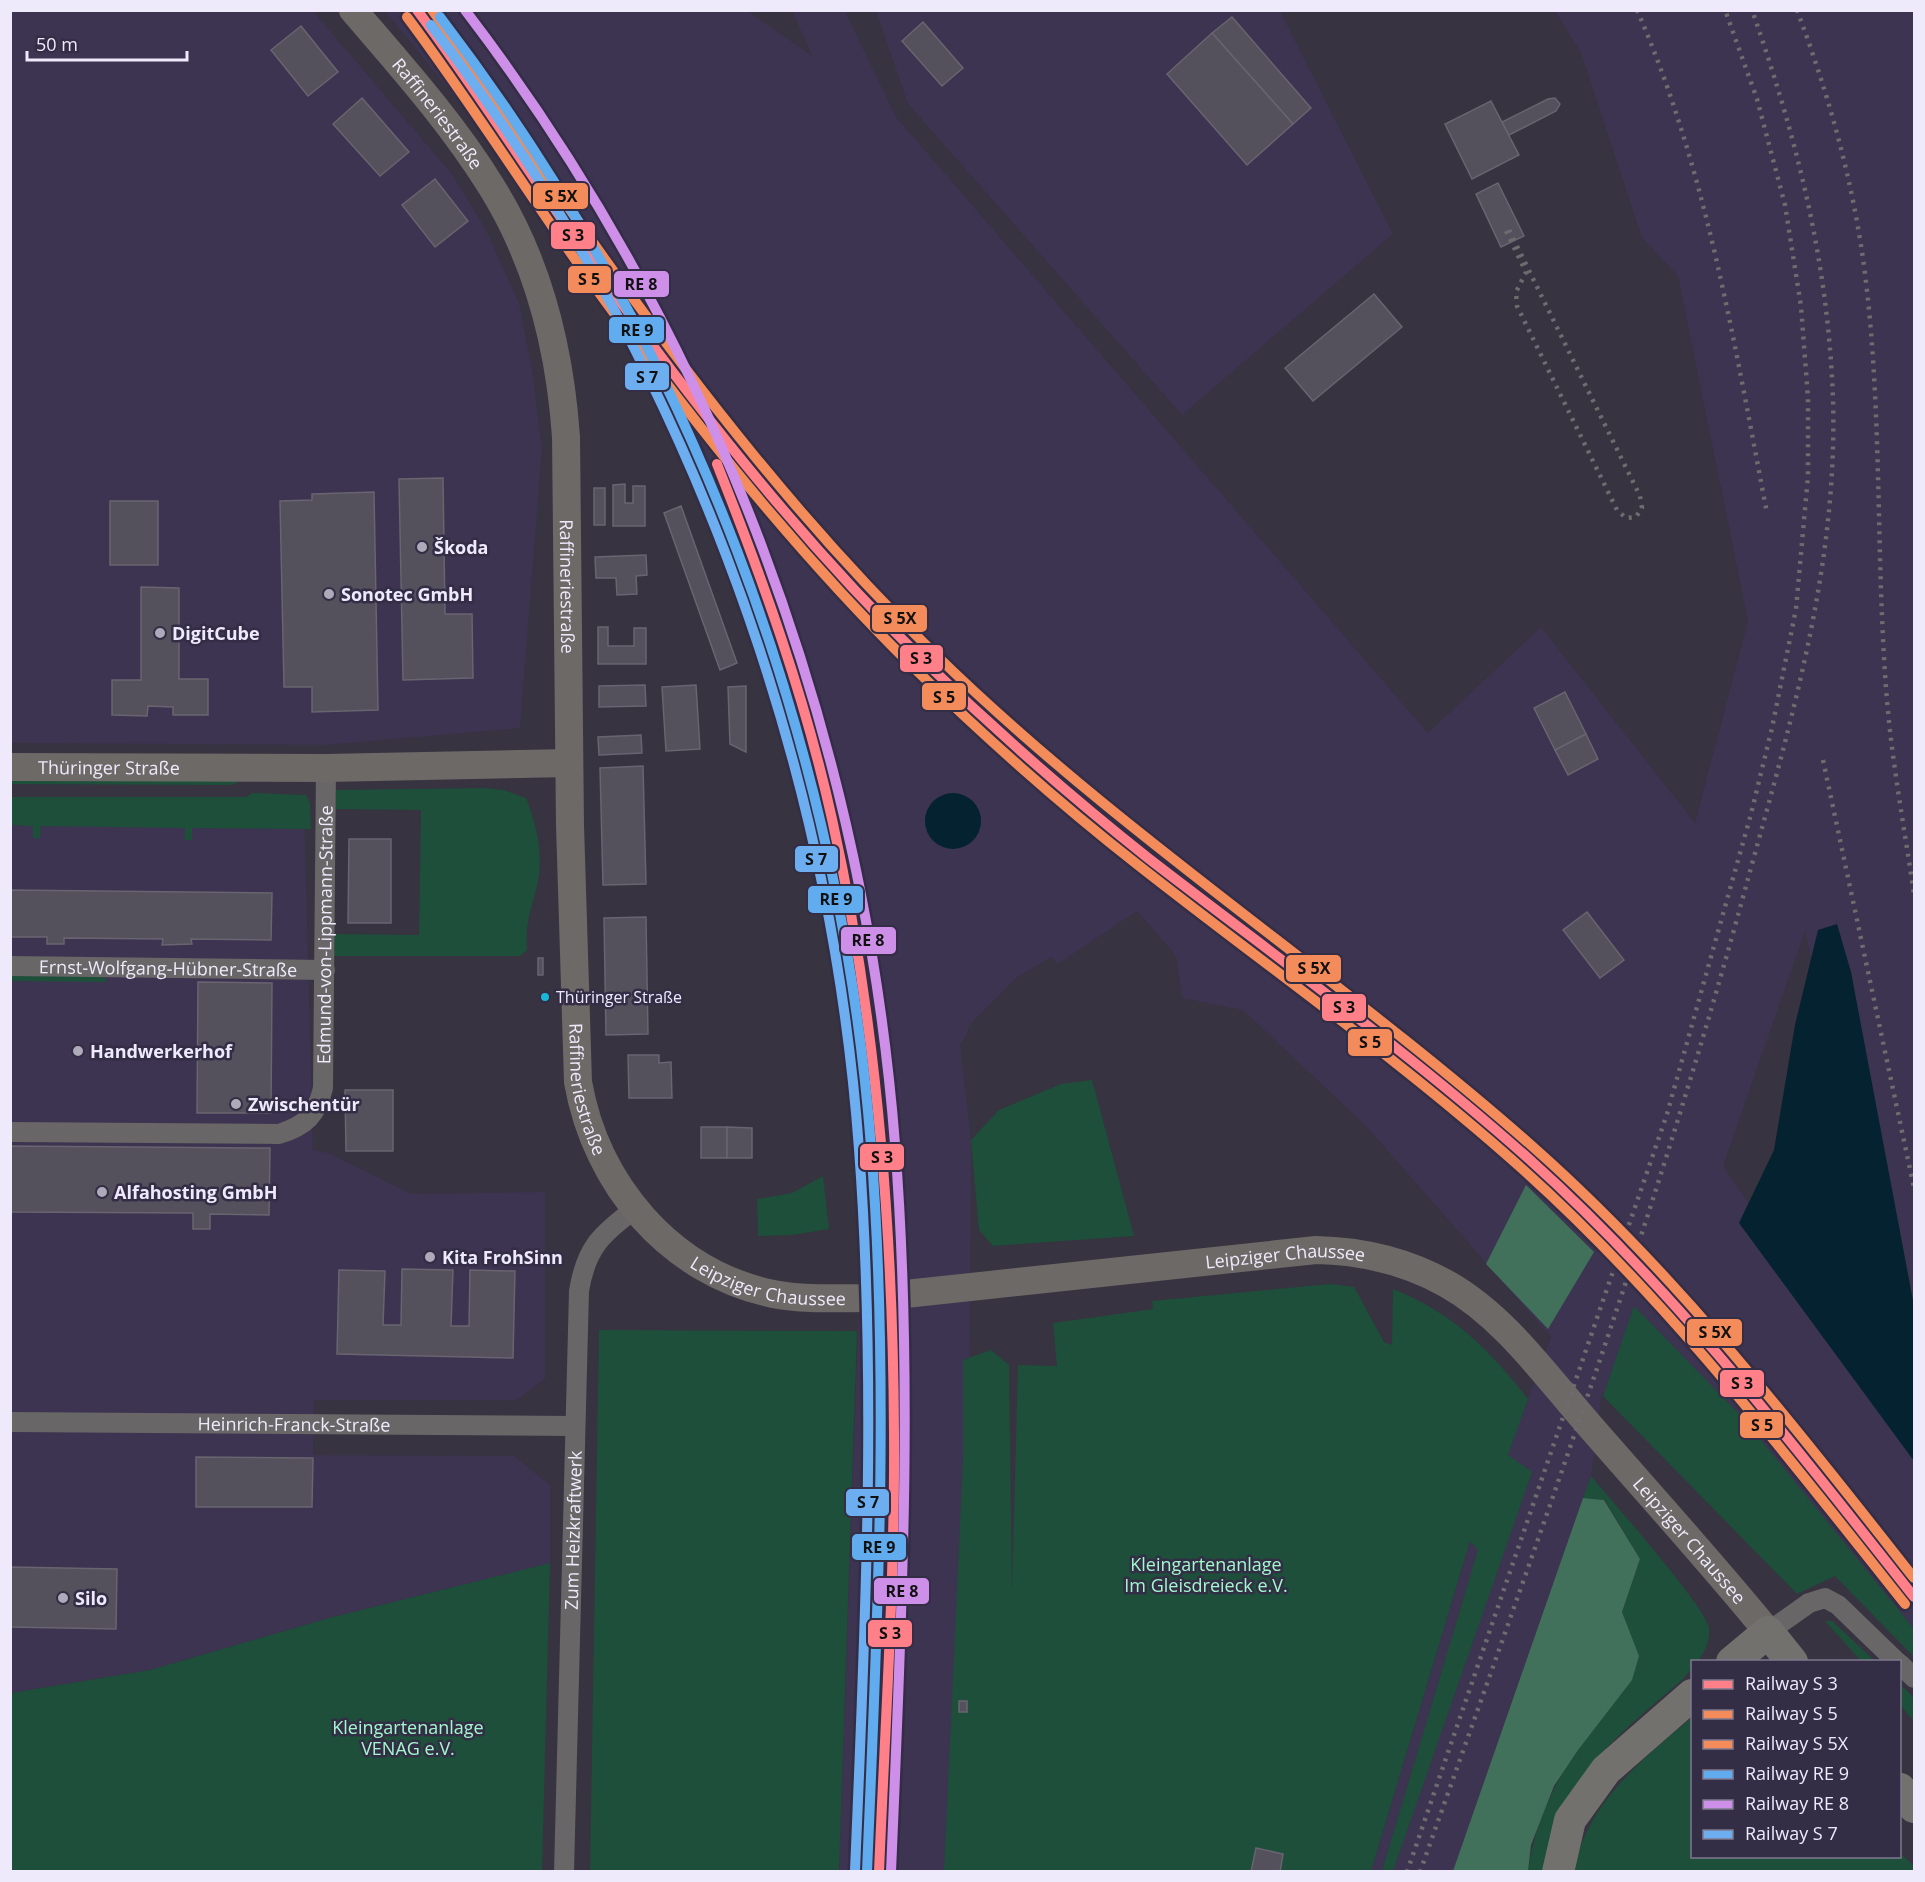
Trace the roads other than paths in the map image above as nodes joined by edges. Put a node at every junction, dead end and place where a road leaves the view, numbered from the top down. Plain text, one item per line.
1 (352, 10) edge
2 (569, 763) junction
3 (10, 767) edge
4 (326, 768) junction
5 (10, 966) edge
6 (325, 970) junction
7 (10, 1132) edge
8 (634, 1209) junction
9 (10, 1422) edge
10 (576, 1426) junction
11 (1768, 1632) junction
12 (1734, 1660) edge
13 (1790, 1660) edge
14 (1895, 1660) edge
15 (1901, 1666) edge
16 (1914, 1678) edge
17 (1691, 1696) edge
18 (1901, 1791) edge
19 (1914, 1807) edge
20 (564, 1872) edge
21 (1558, 1872) edge

1 - 2 main road, Raffineriestraße
2 - 4 main road, Thüringer Straße
2 - 8 main road, Raffineriestraße
3 - 4 main road, Thüringer Straße
4 - 6 street, Edmund-von-Lippmann-Straße
5 - 6 street, Ernst-Wolfgang-Hübner-Straße
6 - 7 street, Edmund-von-Lippmann-Straße
8 - 10 street, Zum Heizkraftwerk
8 - 11 main road, Leipziger Chaussee
9 - 10 street, Heinrich-Franck-Straße
10 - 20 street, Zum Heizkraftwerk
11 - 12 main road
11 - 13 main road, Leipziger Chaussee
11 - 14 street
15 - 16 street
17 - 21 main road
18 - 19 main road

